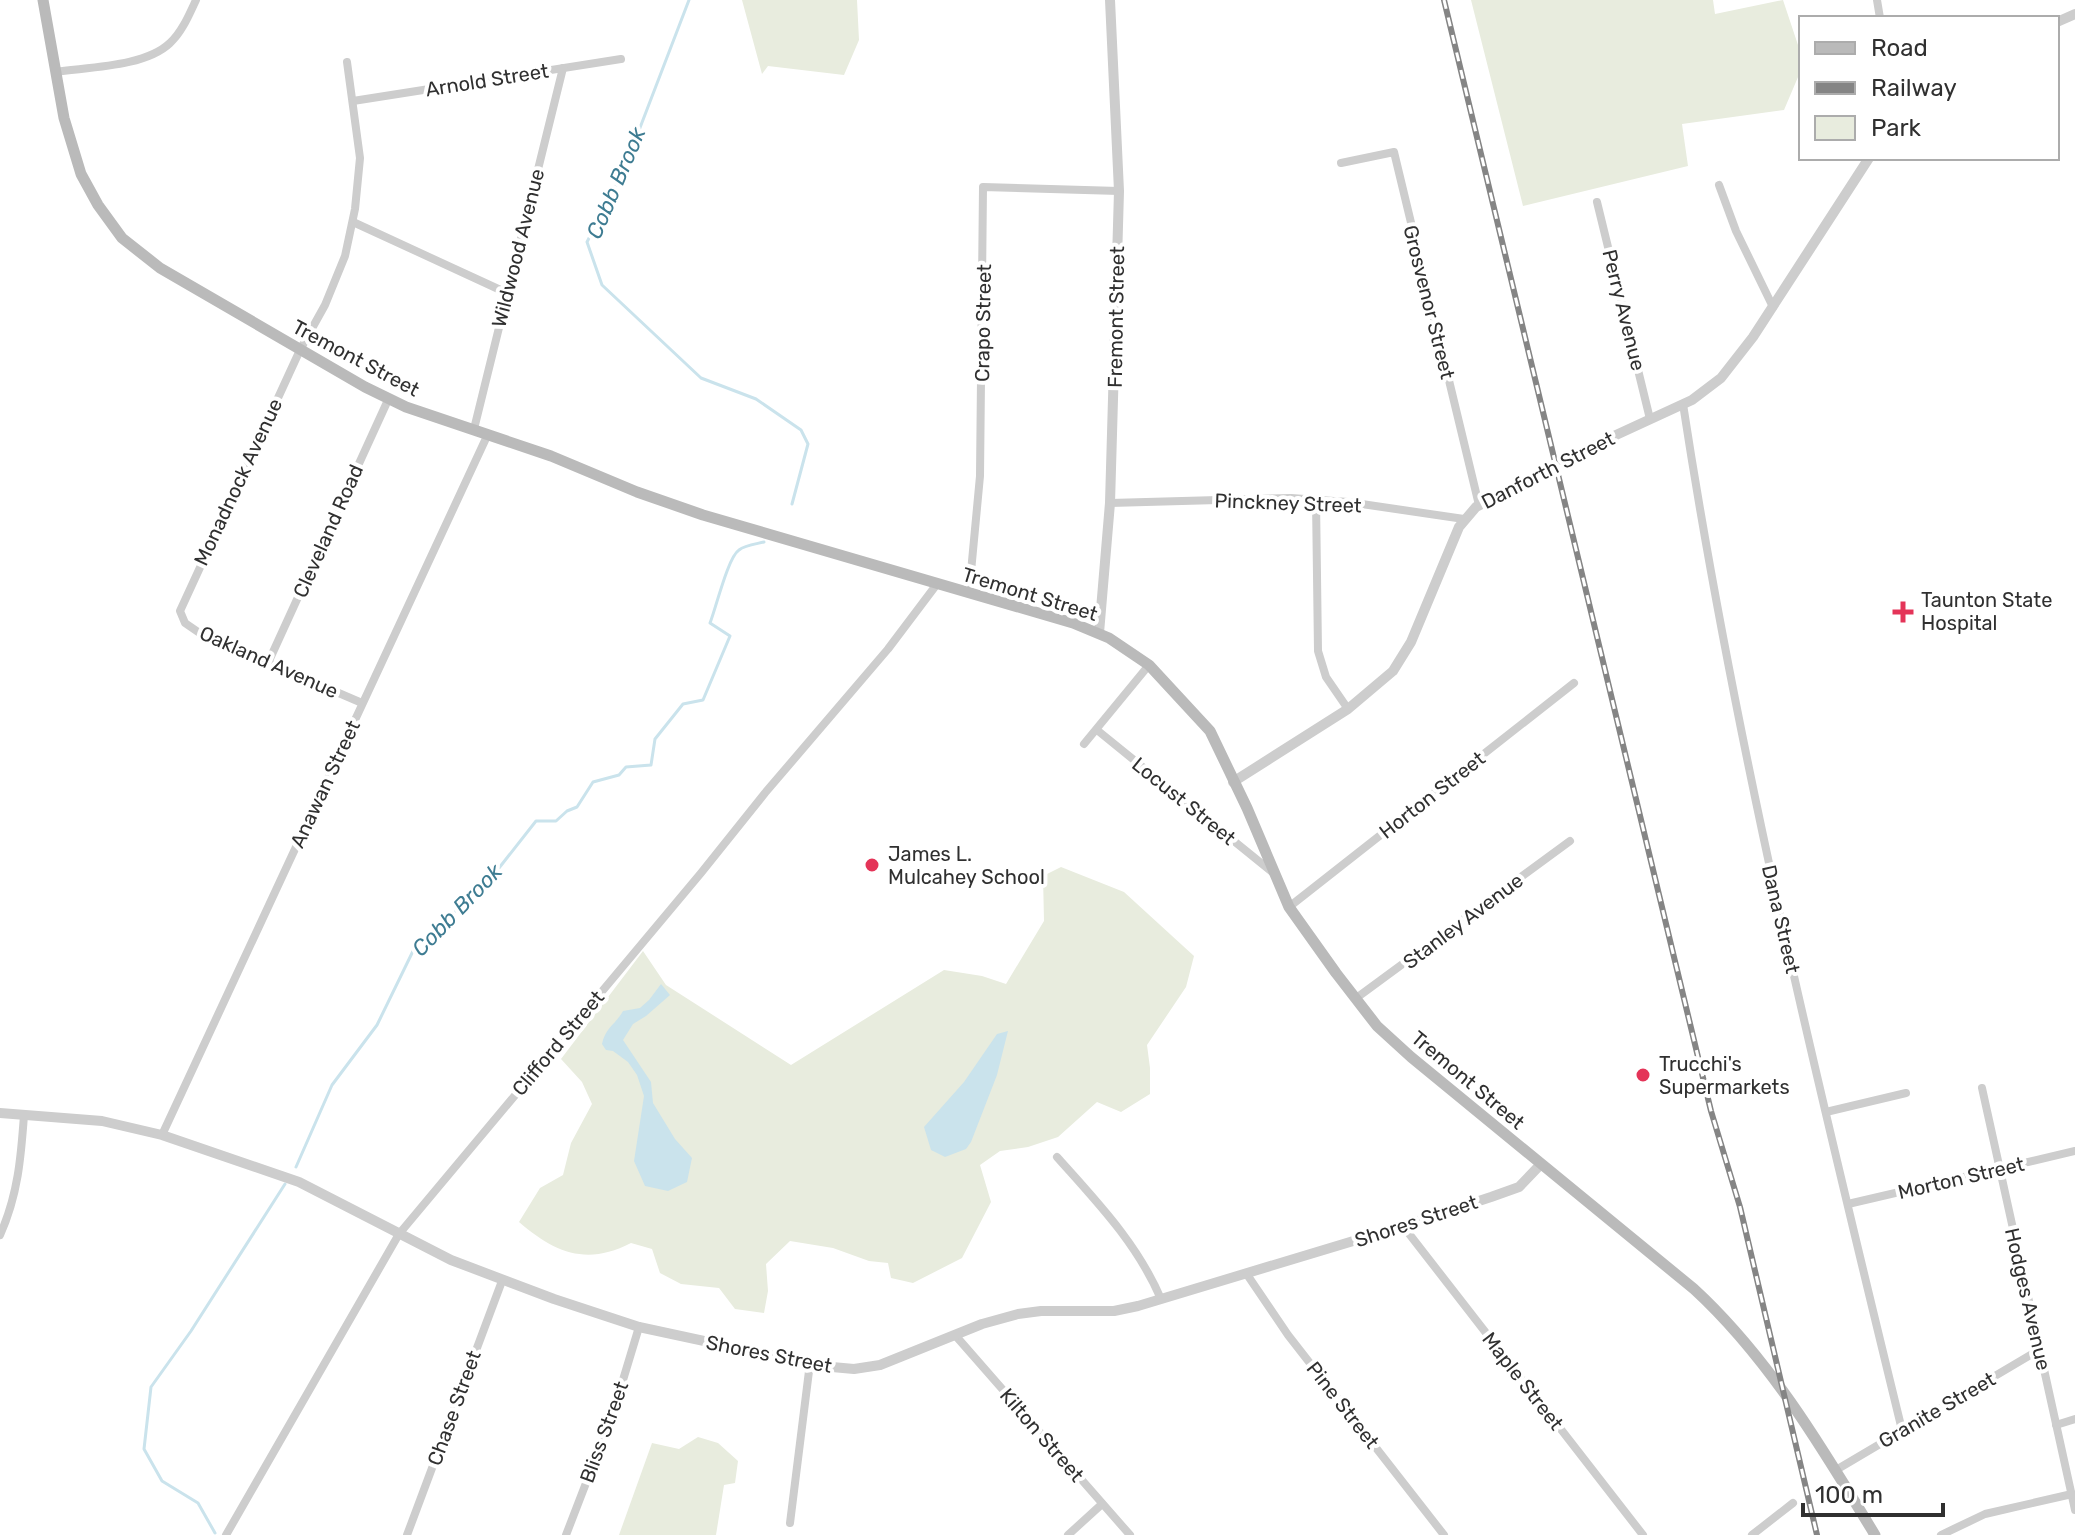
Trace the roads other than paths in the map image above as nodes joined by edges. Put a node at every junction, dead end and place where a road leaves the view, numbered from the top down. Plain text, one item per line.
1 (43, 0) edge
2 (196, 0) edge
3 (1110, 0) edge
4 (621, 59) dead end
5 (347, 62) dead end
6 (563, 68) junction
7 (55, 72) junction
8 (353, 101) junction
9 (1868, 160) edge
10 (1341, 163) dead end
11 (1719, 185) dead end
12 (1119, 191) junction
13 (1597, 202) dead end
14 (353, 222) junction
15 (507, 293) junction
16 (1773, 307) junction
17 (300, 350) junction
18 (388, 400) junction
19 (1683, 404) junction
20 (1650, 419) junction
21 (474, 429) junction
22 (488, 434) junction
23 (1316, 500) junction
24 (1110, 503) junction
25 (1479, 505) junction
26 (1464, 519) junction
27 (937, 584) junction
28 (969, 593) junction
29 (181, 615) joint
30 (1099, 633) junction
31 (268, 663) junction
32 (1149, 665) junction
33 (1574, 683) dead end
34 (362, 703) junction
35 (1348, 709) junction
36 (1097, 730) junction
37 (1084, 744) dead end
38 (1233, 782) junction
39 (1570, 841) dead end
40 (1272, 872) junction
41 (1289, 907) junction
42 (1355, 999) junction
43 (1982, 1088) dead end
44 (1906, 1093) dead end
45 (1826, 1112) junction
46 (0, 1113) edge
47 (24, 1115) junction
48 (162, 1135) junction
49 (2075, 1151) edge
50 (1057, 1157) dead end
51 (1541, 1164) junction
52 (1998, 1169) junction
53 (1848, 1204) junction
54 (1403, 1226) junction
55 (399, 1234) junction
56 (0, 1235) edge
57 (1246, 1273) junction
58 (502, 1281) junction
59 (1161, 1299) junction
60 (639, 1327) junction
61 (955, 1335) junction
62 (2039, 1350) junction
63 (810, 1363) junction
64 (2075, 1419) edge
65 (2056, 1425) junction
66 (1902, 1430) junction
67 (1836, 1470) junction
68 (2072, 1494) junction
69 (1793, 1503) dead end
70 (1102, 1504) junction
71 (2075, 1510) edge
72 (790, 1523) dead end
73 (226, 1535) edge
74 (407, 1535) edge
75 (566, 1535) edge
76 (1068, 1535) edge
77 (1130, 1535) edge
78 (1444, 1535) edge
79 (1643, 1535) edge
80 (1752, 1535) edge
81 (1875, 1535) edge
82 (1941, 1535) edge

1 - 7 main road, Tremont Street
2 - 7 street
3 - 12 street, Fremont Street
4 - 6 street, Arnold Street
5 - 8 street, Monadnock Avenue
6 - 8 street, Arnold Street
6 - 15 street, Wildwood Avenue
7 - 17 main road, Tremont Street
8 - 14 street, Monadnock Avenue
9 - 16 street, Danforth Street
10 - 25 street, Grosvenor Street
11 - 16 street
12 - 24 street, Fremont Street
12 - 28 street, Crapo Street
13 - 20 street, Perry Avenue
14 - 15 street
14 - 17 street, Monadnock Avenue
15 - 21 street, Wildwood Avenue
16 - 19 street, Danforth Street
17 - 18 main road, Tremont Street
17 - 29 street, Monadnock Avenue
18 - 21 main road, Tremont Street
18 - 31 street, Cleveland Road
19 - 20 street, Danforth Street
19 - 45 street, Dana Street
20 - 25 street, Danforth Street
21 - 22 main road, Tremont Street
22 - 27 main road, Tremont Street
22 - 34 street, Anawan Street
23 - 24 street, Pinckney Street
23 - 26 street, Pinckney Street
23 - 35 street
24 - 30 street, Fremont Street
25 - 26 street, Danforth Street
26 - 35 street, Danforth Street
27 - 28 main road, Tremont Street
27 - 55 street, Clifford Street
28 - 30 main road, Tremont Street
29 - 31 street, Oakland Avenue
30 - 32 main road, Tremont Street
31 - 34 street, Oakland Avenue
32 - 36 street
32 - 38 main road, Tremont Street
33 - 41 street, Horton Street
34 - 48 street, Anawan Street
35 - 38 street, Danforth Street
36 - 37 street
36 - 40 street, Locust Street
38 - 40 main road, Tremont Street
39 - 42 street, Stanley Avenue
40 - 41 main road, Tremont Street
41 - 42 main road, Tremont Street
42 - 51 main road, Tremont Street
43 - 52 street, Hodges Avenue
44 - 45 street
45 - 53 street, Dana Street
46 - 47 street, Shores Street
47 - 48 street, Shores Street
47 - 56 street
48 - 55 street, Shores Street
49 - 52 street, Morton Street
50 - 59 street
51 - 54 street, Shores Street
51 - 67 main road, Tremont Street
52 - 53 street, Morton Street
52 - 62 street, Hodges Avenue
53 - 66 street, Dana Street
54 - 57 street, Shores Street
54 - 79 street, Maple Street
55 - 58 street, Shores Street
55 - 73 street, Clifford Street
57 - 59 street, Shores Street
57 - 78 street, Pine Street
58 - 60 street, Shores Street
58 - 74 street, Chase Street
59 - 61 street, Shores Street
60 - 63 street, Shores Street
60 - 75 street, Bliss Street
61 - 63 street, Shores Street
61 - 70 street, Kilton Street
62 - 65 street, Hodges Avenue
62 - 66 street, Granite Street
63 - 72 street
64 - 65 street
65 - 68 street, Hodges Avenue
66 - 67 street, Granite Street
67 - 81 main road, Tremont Street
68 - 71 street, Hodges Avenue
68 - 82 street
69 - 80 street
70 - 76 street
70 - 77 street, Kilton Street

